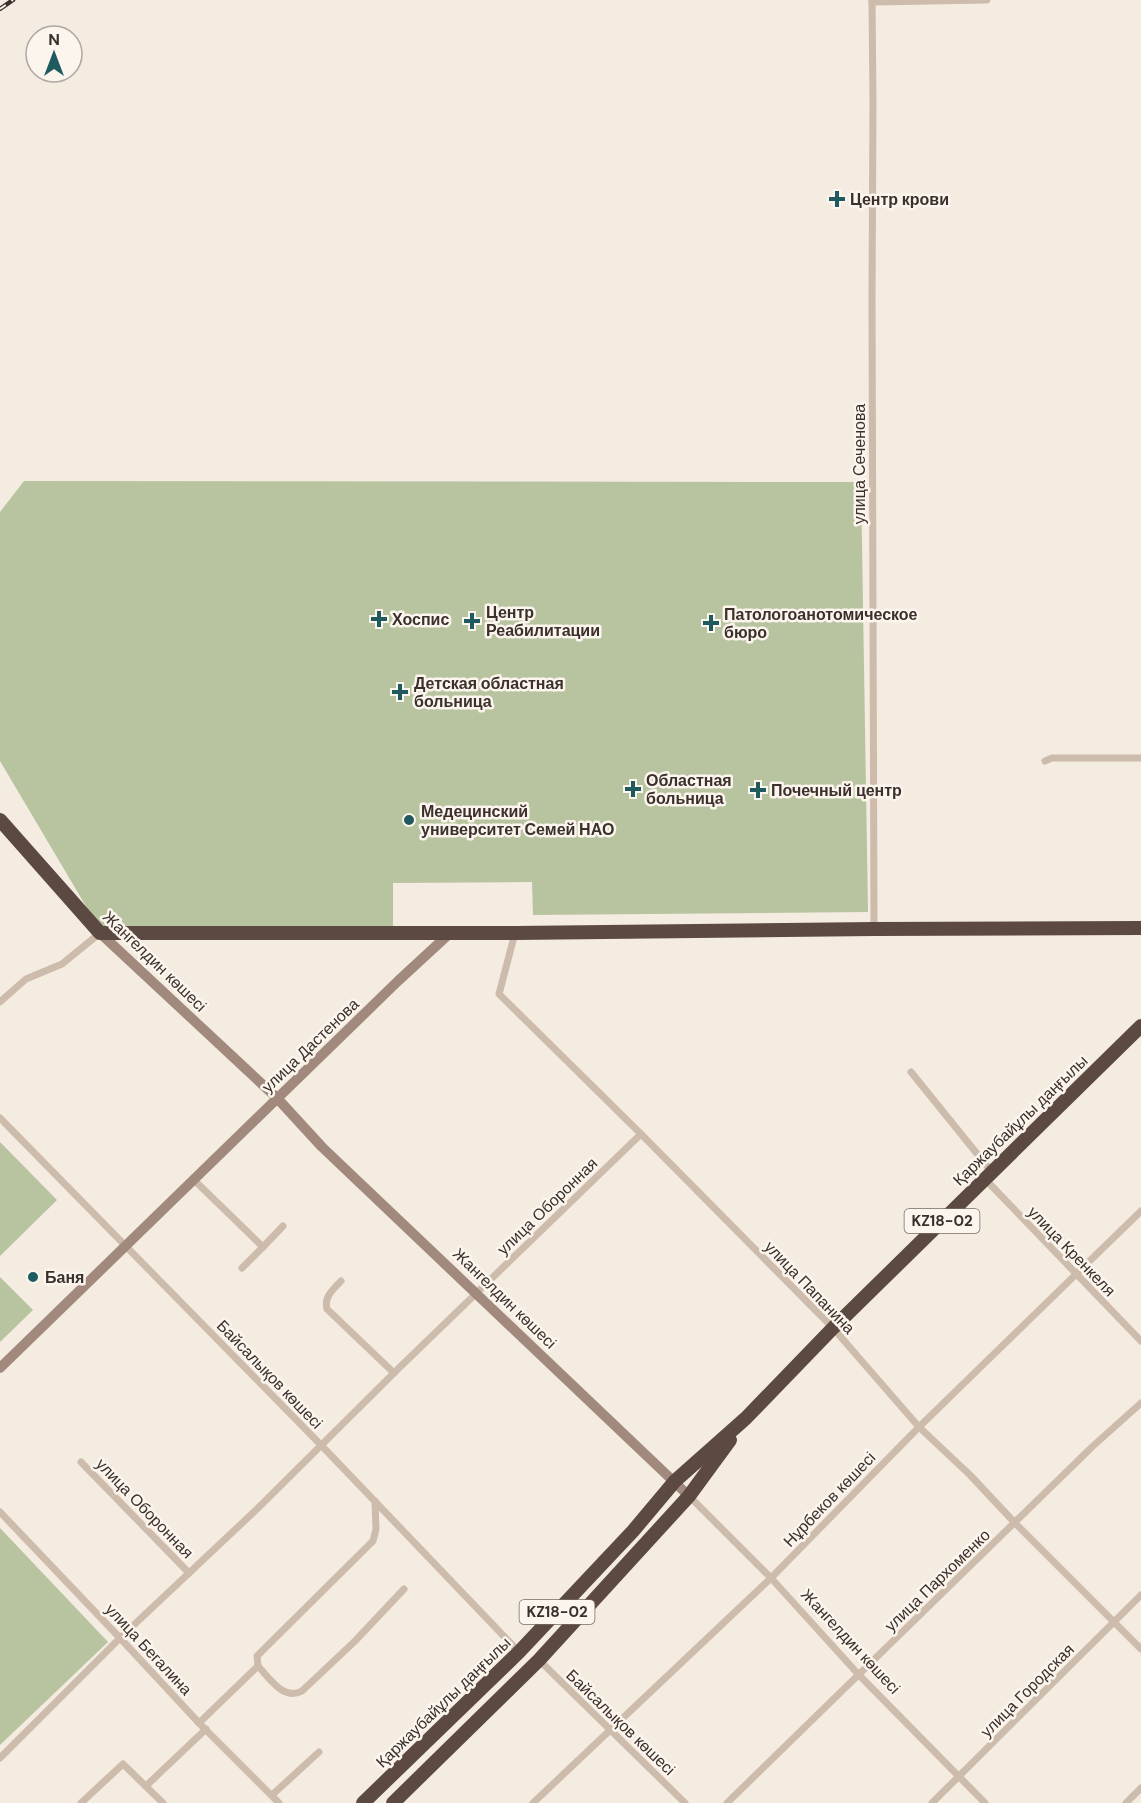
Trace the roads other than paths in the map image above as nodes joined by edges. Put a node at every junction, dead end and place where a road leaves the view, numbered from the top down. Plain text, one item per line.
1 (987, 0) edge
2 (872, 1) edge
3 (1141, 758) edge
4 (1045, 761) dead end
5 (0, 820) edge
6 (874, 929) junction
7 (1141, 929) edge
8 (100, 933) junction
9 (515, 933) junction
10 (449, 934) junction
11 (0, 1002) edge
12 (1140, 1028) edge
13 (910, 1072) dead end
14 (277, 1098) junction
15 (0, 1118) edge
16 (641, 1134) junction
17 (988, 1175) junction
18 (194, 1180) junction
19 (1141, 1211) edge
20 (283, 1226) dead end
21 (126, 1247) junction
22 (263, 1247) junction
23 (242, 1268) dead end
24 (1075, 1274) junction
25 (341, 1281) dead end
26 (477, 1293) junction
27 (833, 1328) junction
28 (1141, 1341) edge
29 (0, 1368) edge
30 (394, 1373) junction
31 (1141, 1402) edge
32 (746, 1418) junction
33 (920, 1427) junction
34 (321, 1445) junction
35 (81, 1462) dead end
36 (675, 1481) junction
37 (689, 1496) junction
38 (375, 1501) junction
39 (0, 1512) edge
40 (1015, 1523) junction
41 (189, 1573) junction
42 (771, 1578) junction
43 (404, 1589) dead end
44 (1141, 1595) edge
45 (1114, 1622) junction
46 (120, 1638) junction
47 (1141, 1649) edge
48 (519, 1652) junction
49 (539, 1660) junction
50 (258, 1666) junction
51 (859, 1675) junction
52 (199, 1723) junction
53 (609, 1729) junction
54 (206, 1730) junction
55 (319, 1752) dead end
56 (0, 1758) edge
57 (959, 1778) junction
58 (146, 1786) junction
59 (1141, 1788) edge
60 (272, 1796) junction
61 (81, 1803) edge
62 (164, 1803) edge
63 (279, 1803) edge
64 (363, 1803) edge
65 (393, 1803) edge
66 (533, 1803) edge
67 (685, 1803) edge
68 (727, 1803) edge
69 (933, 1803) edge
70 (985, 1803) edge
71 (1126, 1803) edge

1 - 2 street
2 - 6 street, улица Сеченова
3 - 4 street
5 - 8 highway, Жангелдин көшесі
6 - 7 highway
6 - 9 highway
8 - 10 highway
8 - 11 street
8 - 14 street, Жангелдин көшесі
9 - 10 highway
9 - 16 street, улица Папанина
10 - 14 street, улица Дастенова
12 - 17 highway, Қаржаубайұлы даңғылы / KZ18-02
13 - 17 street, улица Кренкеля
14 - 18 street, улица Дастенова
14 - 26 street, Жангелдин көшесі
15 - 21 street, Байсалықов көшесі
16 - 26 street, улица Оборонная
16 - 27 street, улица Папанина
17 - 24 street, улица Кренкеля
17 - 27 highway, Қаржаубайұлы даңғылы / KZ18-02
18 - 21 street, улица Дастенова
18 - 22 street
19 - 24 street, Нұрбеков көшесі
20 - 22 street
21 - 29 street, улица Дастенова
21 - 34 street, Байсалықов көшесі
22 - 23 street
24 - 28 street, улица Кренкеля
24 - 33 street, Нұрбеков көшесі
25 - 30 street
26 - 30 street, улица Оборонная
26 - 36 street, Жангелдин көшесі
27 - 32 highway, Қаржаубайұлы даңғылы / KZ18-02
27 - 33 street, улица Папанина
30 - 34 street, улица Оборонная
31 - 40 street, улица Пархоменко
32 - 36 highway, Қаржаубайұлы даңғылы / KZ18-02
32 - 37 highway, Қаржаубайұлы даңғылы / KZ18-02
33 - 40 street, улица Папанина
33 - 42 street, Нұрбеков көшесі
34 - 38 street, Байсалықов көшесі
34 - 41 street, улица Оборонная
35 - 41 street, улица Оборонная
36 - 37 street, Жангелдин көшесі
36 - 48 highway, Қаржаубайұлы даңғылы / KZ18-02
37 - 42 street, Жангелдин көшесі
37 - 49 highway, Қаржаубайұлы даңғылы / KZ18-02
38 - 48 street, Байсалықов көшесі
38 - 50 street
39 - 46 street, улица Бегалина
40 - 45 street, улица Папанина
40 - 51 street, улица Пархоменко
41 - 46 street, улица Оборонная
42 - 51 street, Жангелдин көшесі
42 - 53 street, Нұрбеков көшесі
43 - 50 street
44 - 45 street, улица Городская
45 - 47 street, улица Папанина
45 - 57 street, улица Городская
46 - 52 street, улица Бегалина
46 - 56 street, улица Оборонная
48 - 64 highway, Қаржаубайұлы даңғылы / KZ18-02
49 - 53 street, Байсалықов көшесі
49 - 65 highway, Қаржаубайұлы даңғылы / KZ18-02
50 - 52 street
51 - 57 street, Жангелдин көшесі
51 - 68 street, улица Пархоменко
52 - 54 street, улица Бегалина
53 - 66 street, Нұрбеков көшесі
53 - 67 street, Байсалықов көшесі
54 - 58 street
54 - 60 street, улица Бегалина
55 - 60 street
57 - 69 street, улица Городская
57 - 70 street, Жангелдин көшесі
58 - 61 street
58 - 62 street
59 - 71 street
60 - 63 street, улица Бегалина

